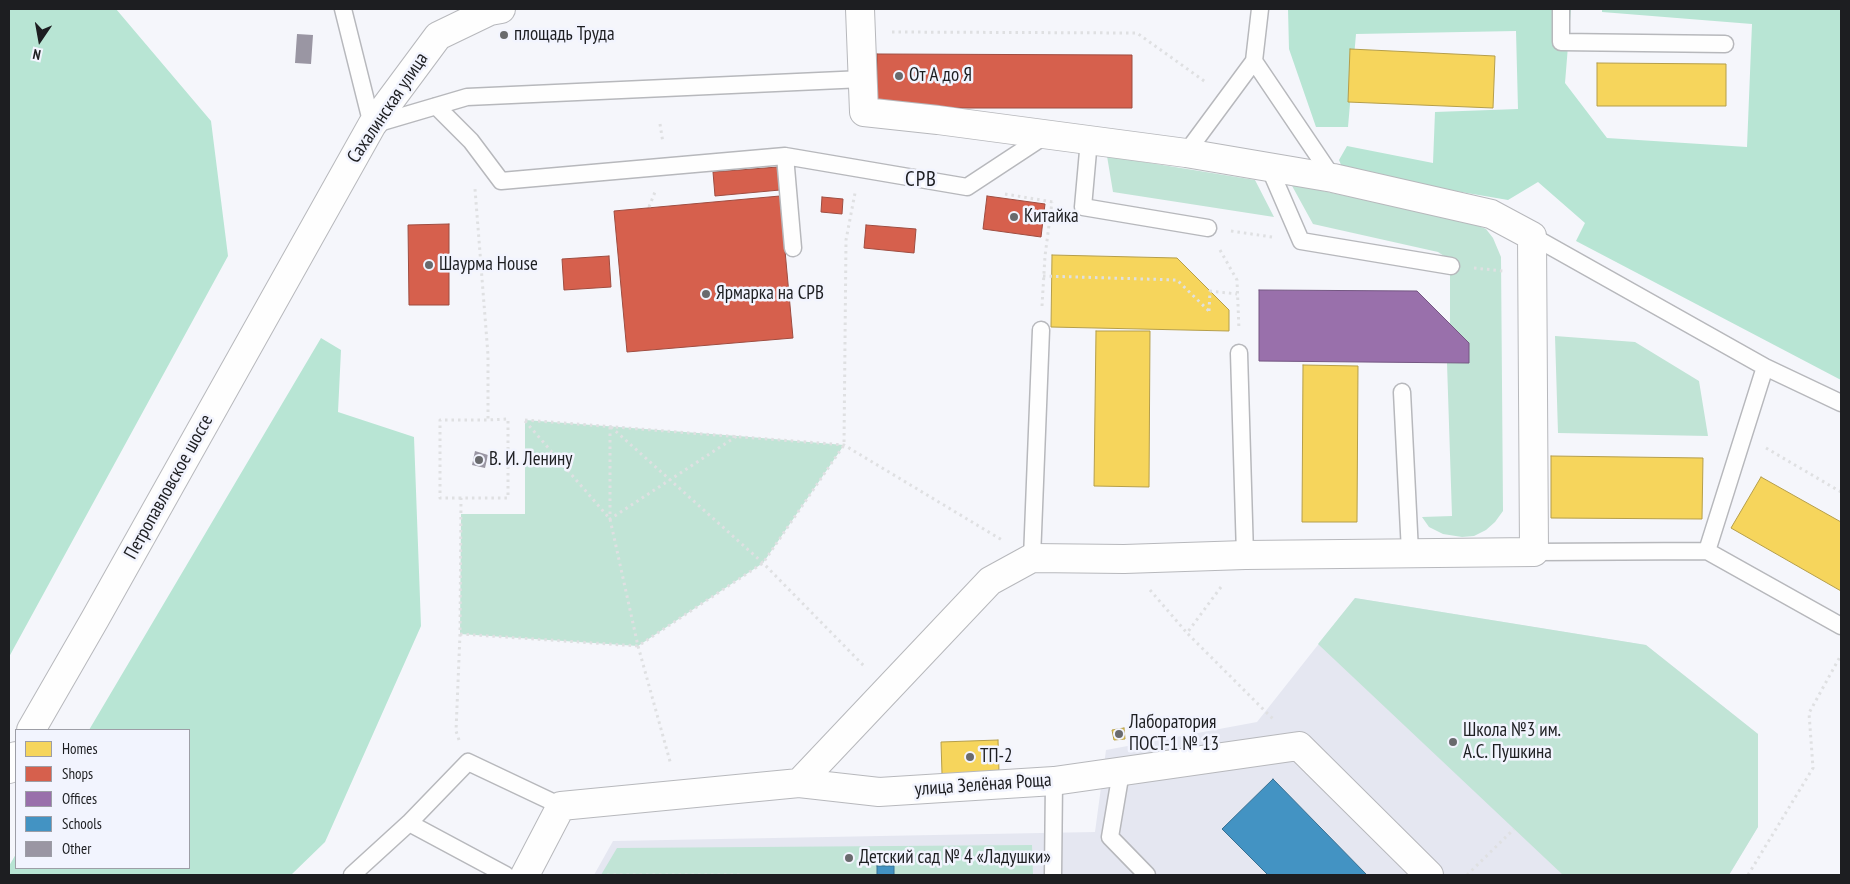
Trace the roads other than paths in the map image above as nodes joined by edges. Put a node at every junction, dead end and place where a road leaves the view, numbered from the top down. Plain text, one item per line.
1 (343, 9) edge
2 (501, 9) edge
3 (1260, 9) edge
4 (1561, 9) edge
5 (861, 20) edge
6 (1725, 44) dead end
7 (1254, 61) junction
8 (863, 79) junction
9 (436, 106) junction
10 (372, 125) junction
11 (1046, 134) junction
12 (1089, 140) junction
13 (1186, 153) junction
14 (785, 156) junction
15 (1270, 167) junction
16 (1334, 178) junction
17 (1208, 228) road end
18 (1532, 236) junction
19 (306, 242) joint
20 (793, 248) dead end
21 (1451, 266) road end
22 (1041, 330) dead end
23 (1239, 353) road end
24 (1765, 367) junction
25 (1402, 392) dead end
26 (1841, 403) edge
27 (1707, 551) junction
28 (1410, 552) junction
29 (1534, 552) junction
30 (1245, 555) junction
31 (1032, 558) junction
32 (1841, 626) edge
33 (32, 729) edge
34 (15, 758) edge
35 (9, 769) edge
36 (1121, 772) junction
37 (1054, 781) junction
38 (799, 784) junction
39 (561, 806) junction
40 (409, 823) junction
41 (352, 875) edge
42 (506, 875) edge
43 (525, 875) edge
44 (1053, 875) edge
45 (1147, 875) edge
46 (1429, 875) edge

1 - 10 lane
2 - 10 street, Сахалинская улица
3 - 7 lane
4 - 6 lane
5 - 8 street
7 - 13 lane
7 - 16 lane
8 - 9 lane
8 - 11 street
9 - 10 lane
9 - 14 lane
10 - 19 street, Сахалинская улица
11 - 12 street
11 - 14 lane
12 - 13 street
12 - 17 lane
13 - 15 street
14 - 20 lane
15 - 16 street
15 - 21 lane
16 - 18 street
18 - 24 lane
18 - 29 street
19 - 33 street, Петропавловское шоссе
22 - 31 lane
23 - 30 lane
24 - 26 lane
24 - 27 lane
25 - 28 lane
27 - 29 lane
27 - 32 lane
28 - 29 street
28 - 30 street
30 - 31 street
31 - 38 street
34 - 35 street
36 - 37 street, улица Зелёная Роща
36 - 45 lane
36 - 46 street, улица Зелёная Роща
37 - 38 street, улица Зелёная Роща
37 - 44 lane
38 - 39 street, улица Зелёная Роща
39 - 40 lane
39 - 43 street
40 - 41 lane
40 - 42 lane

